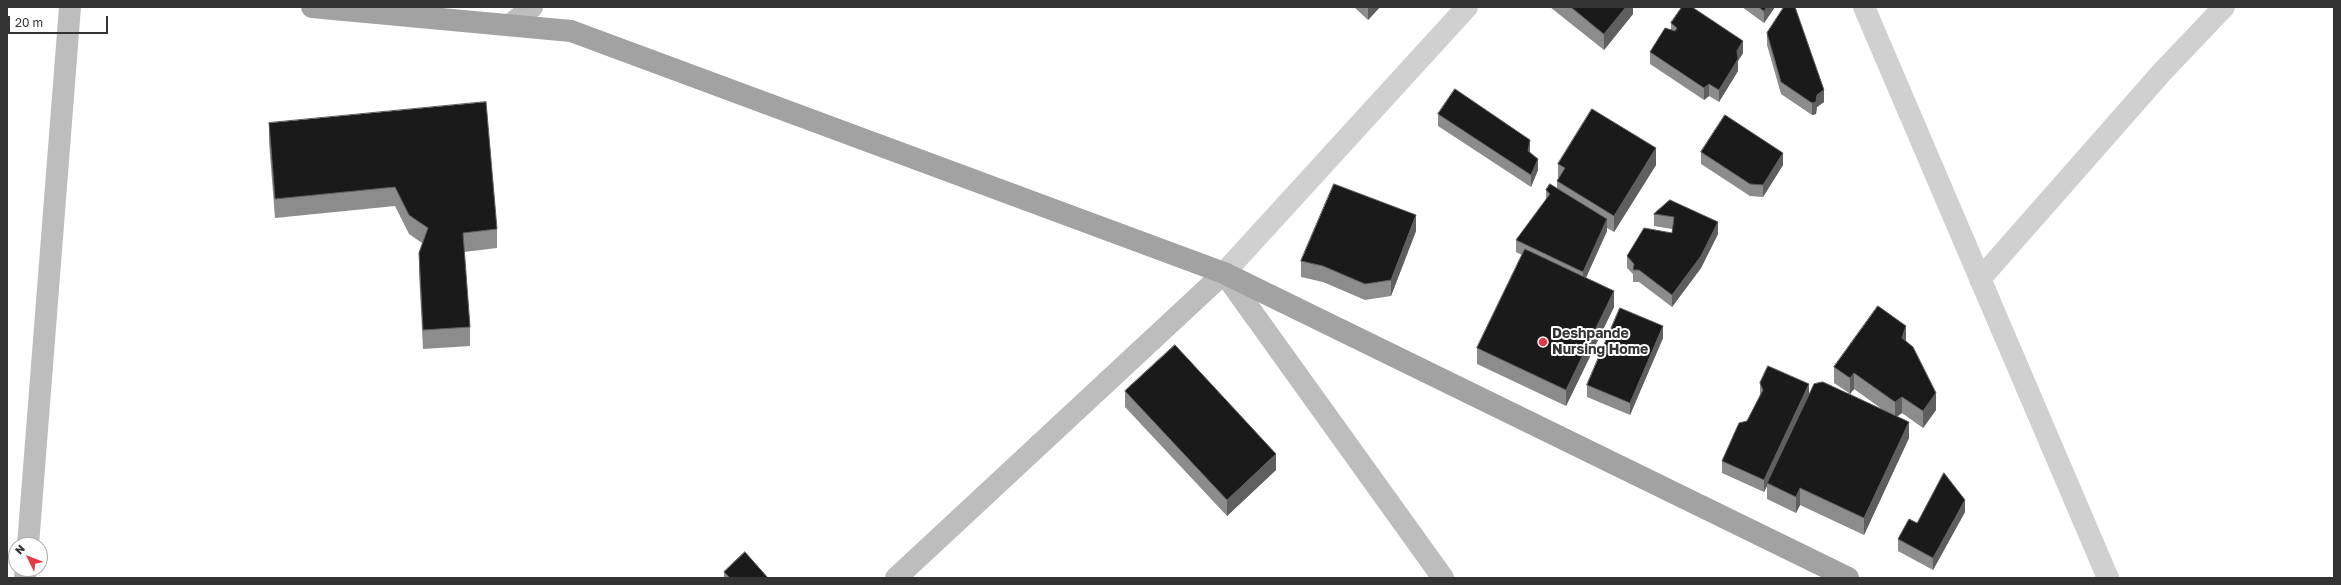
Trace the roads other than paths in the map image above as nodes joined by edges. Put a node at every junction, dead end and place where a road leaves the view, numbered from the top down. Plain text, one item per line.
1 (70, 7) edge
2 (312, 7) edge
3 (532, 7) edge
4 (1467, 7) edge
5 (1864, 7) edge
6 (2224, 7) edge
7 (510, 25) junction
8 (1224, 273) junction
9 (1980, 279) junction
10 (29, 537) edge
11 (896, 578) edge
12 (1444, 578) edge
13 (1848, 578) edge
14 (2108, 578) edge

1 - 10 main road
2 - 7 highway
3 - 7 main road
4 - 8 street
5 - 9 street
6 - 9 street
7 - 8 highway
8 - 11 main road
8 - 12 main road
8 - 13 highway
9 - 14 street

